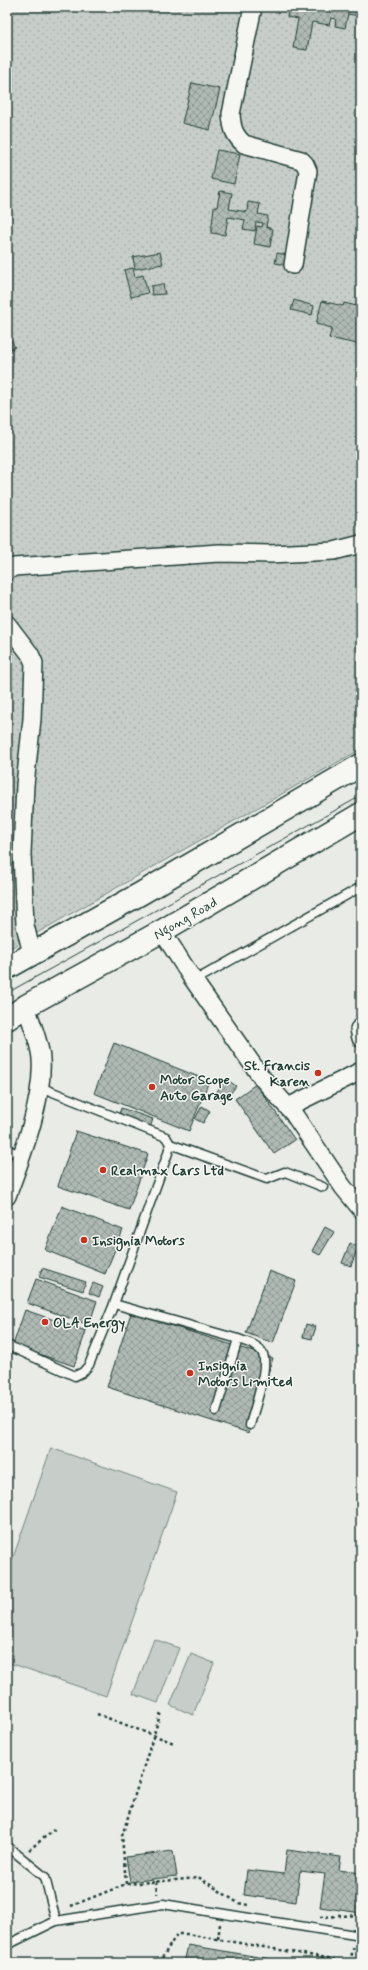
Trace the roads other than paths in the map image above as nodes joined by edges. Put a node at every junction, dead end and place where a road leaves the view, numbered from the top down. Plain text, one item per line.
1 (253, 7) edge
2 (293, 265) dead end
3 (361, 544) edge
4 (7, 571) edge
5 (7, 624) edge
6 (359, 767) edge
7 (361, 814) edge
8 (361, 887) edge
9 (162, 931) junction
10 (32, 954) junction
11 (7, 968) edge
12 (194, 981) junction
13 (26, 1006) junction
14 (7, 1020) edge
15 (361, 1071) edge
16 (40, 1087) junction
17 (288, 1107) junction
18 (170, 1144) junction
19 (14, 1153) edge
20 (323, 1187) dead end
21 (7, 1196) edge
22 (361, 1210) edge
23 (114, 1304) junction
24 (238, 1339) junction
25 (7, 1345) edge
26 (216, 1411) dead end
27 (250, 1425) dead end
28 (7, 1846) edge
29 (56, 1921) junction
30 (359, 1936) edge
31 (7, 1944) edge

1 - 2 street
3 - 4 street
5 - 10 street
6 - 10 main road
7 - 9 main road, Ngong Road
8 - 12 lane
9 - 12 street
9 - 13 main road, Ngong Road
10 - 11 main road
12 - 17 street
13 - 14 main road, Ngong Road
13 - 16 street
15 - 17 street
16 - 18 lane
16 - 19 street
17 - 22 street
18 - 20 lane
18 - 23 lane
19 - 21 street
23 - 24 lane
23 - 25 lane
24 - 26 lane
24 - 27 lane
28 - 29 lane
29 - 30 lane
29 - 31 lane

